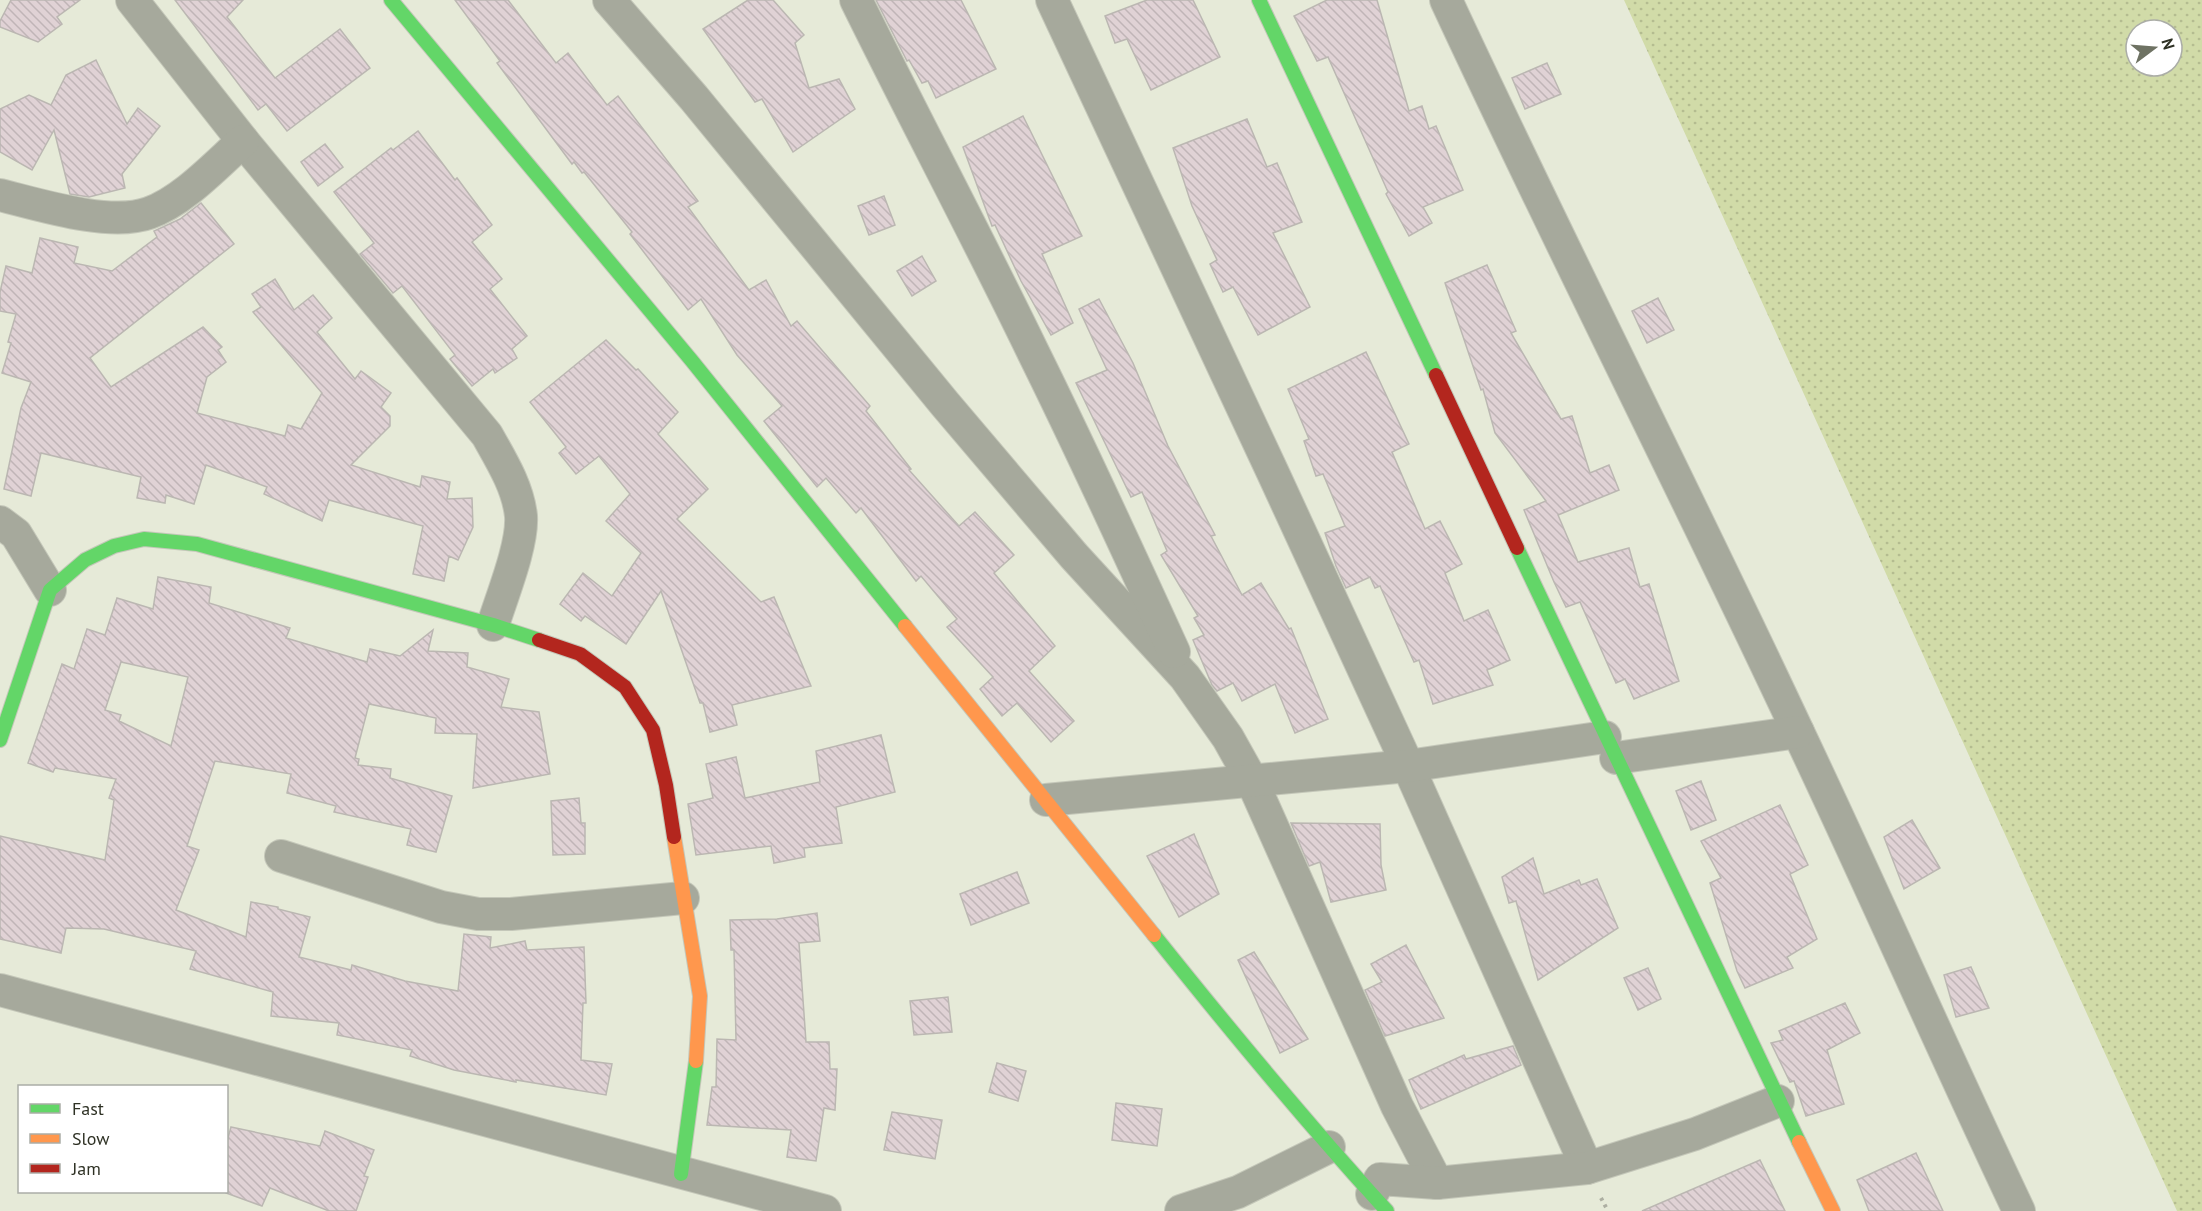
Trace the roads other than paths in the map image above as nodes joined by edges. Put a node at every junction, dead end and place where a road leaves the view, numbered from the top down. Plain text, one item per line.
1 (132, 0) edge
2 (391, 0) edge
3 (609, 0) edge
4 (634, 0) edge
5 (856, 0) edge
6 (1052, 0) edge
7 (1259, 0) edge
8 (1446, 0) edge
9 (645, 41) junction
10 (243, 141) junction
11 (0, 195) edge
12 (0, 522) edge
13 (50, 590) junction
14 (493, 624) junction
15 (1185, 677) junction
16 (1798, 732) junction
17 (0, 740) edge
18 (1611, 748) junction
19 (1408, 766) junction
20 (1252, 782) junction
21 (1046, 800) junction
22 (281, 856) dead end
23 (683, 898) junction
24 (0, 990) edge
25 (1778, 1101) junction
26 (1329, 1147) junction
27 (1587, 1168) junction
28 (681, 1173) junction
29 (1437, 1183) junction
30 (1380, 1202) edge
31 (825, 1211) edge
32 (1181, 1211) edge
33 (1833, 1211) edge
34 (2019, 1211) edge

1 - 10 street
2 - 21 street
3 - 9 street
4 - 9 street
5 - 15 street
6 - 19 street
7 - 18 street
8 - 16 street
9 - 15 street
10 - 11 street
10 - 14 street
12 - 13 street
13 - 14 street
13 - 17 street
14 - 23 street
15 - 20 street
16 - 18 street
16 - 34 street
18 - 19 street
18 - 25 street
19 - 20 street
19 - 27 street
20 - 21 street
20 - 29 street
21 - 26 street
22 - 23 street
23 - 28 street
24 - 28 street
25 - 27 street
25 - 33 street
26 - 30 street
26 - 32 street
27 - 29 street
28 - 31 street
29 - 30 street

